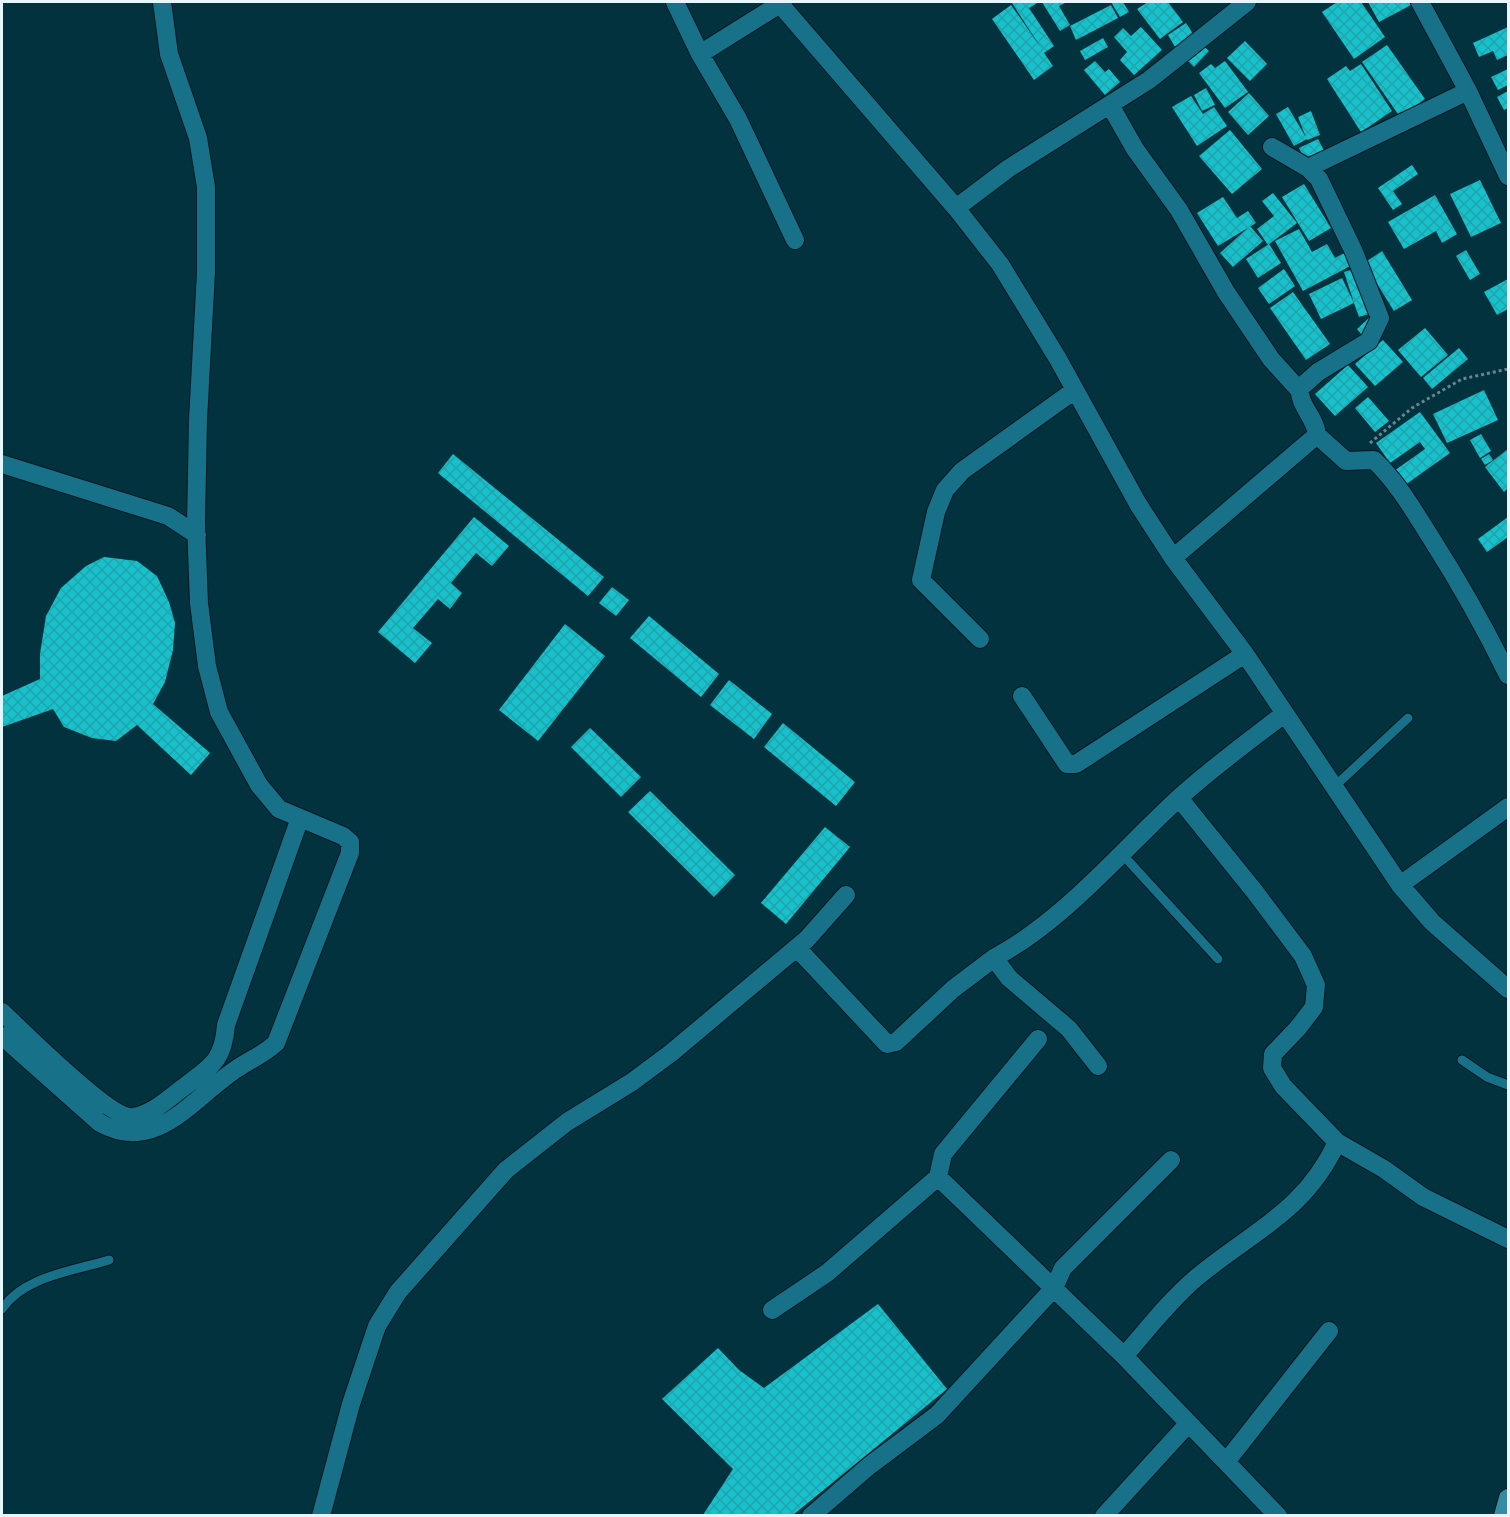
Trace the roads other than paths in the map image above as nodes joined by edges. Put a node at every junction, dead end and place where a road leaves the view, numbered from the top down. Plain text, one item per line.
1 (162, 2) edge
2 (675, 2) edge
3 (1247, 2) edge
4 (1420, 2) edge
5 (782, 3) edge
6 (700, 54) junction
7 (1468, 91) junction
8 (1110, 105) junction
9 (1272, 147) dead end
10 (1308, 168) junction
11 (1509, 176) edge
12 (956, 208) junction
13 (795, 240) dead end
14 (1075, 390) junction
15 (1299, 391) junction
16 (1317, 435) junction
17 (2, 464) edge
18 (196, 505) junction
19 (168, 516) junction
20 (197, 535) junction
21 (1173, 558) junction
22 (980, 639) dead end
23 (1245, 654) junction
24 (1509, 675) edge
25 (1022, 696) dead end
26 (1284, 714) junction
27 (1408, 718) dead end
28 (1334, 787) junction
29 (1179, 798) junction
30 (1509, 807) edge
31 (300, 818) junction
32 (1123, 855) junction
33 (1400, 885) junction
34 (846, 895) dead end
35 (797, 948) junction
36 (994, 958) junction
37 (1218, 959) dead end
38 (1509, 989) edge
39 (2, 1012) edge
40 (2, 1036) edge
41 (1038, 1039) dead end
42 (1462, 1060) dead end
43 (1098, 1066) dead end
44 (1509, 1085) edge
45 (1337, 1142) junction
46 (1171, 1160) dead end
47 (938, 1177) junction
48 (1509, 1239) edge
49 (109, 1260) dead end
50 (1054, 1288) junction
51 (2, 1309) edge
52 (772, 1310) dead end
53 (1329, 1330) dead end
54 (1124, 1356) junction
55 (1188, 1424) junction
56 (1226, 1462) junction
57 (1509, 1498) edge
58 (321, 1515) edge
59 (811, 1515) edge
60 (1104, 1515) edge
61 (1278, 1515) edge
62 (1503, 1515) edge

1 - 18 street
2 - 6 street
3 - 8 street
4 - 7 street
5 - 6 street
5 - 12 street
6 - 13 street
7 - 10 street
7 - 11 street
8 - 12 street
8 - 15 street
9 - 10 street
10 - 15 street
12 - 14 street
14 - 21 street
14 - 22 street
15 - 16 street
16 - 21 street
16 - 24 street
17 - 19 street
18 - 19 street
18 - 20 street
19 - 20 street
20 - 31 street
21 - 23 street
23 - 25 street
23 - 26 street
26 - 28 street
26 - 29 street
27 - 28 lane
28 - 33 street
29 - 32 street
29 - 45 street
30 - 33 street
31 - 39 street
31 - 40 street
32 - 36 street
32 - 37 lane
33 - 38 street
34 - 35 street
35 - 36 street
35 - 58 street
36 - 43 street
41 - 47 street
42 - 44 lane
45 - 48 street
45 - 54 street
46 - 50 street
47 - 50 street
47 - 52 street
49 - 51 lane
50 - 54 street
50 - 59 street
53 - 56 street
54 - 55 street
55 - 56 street
55 - 60 street
56 - 61 street
57 - 62 main road

